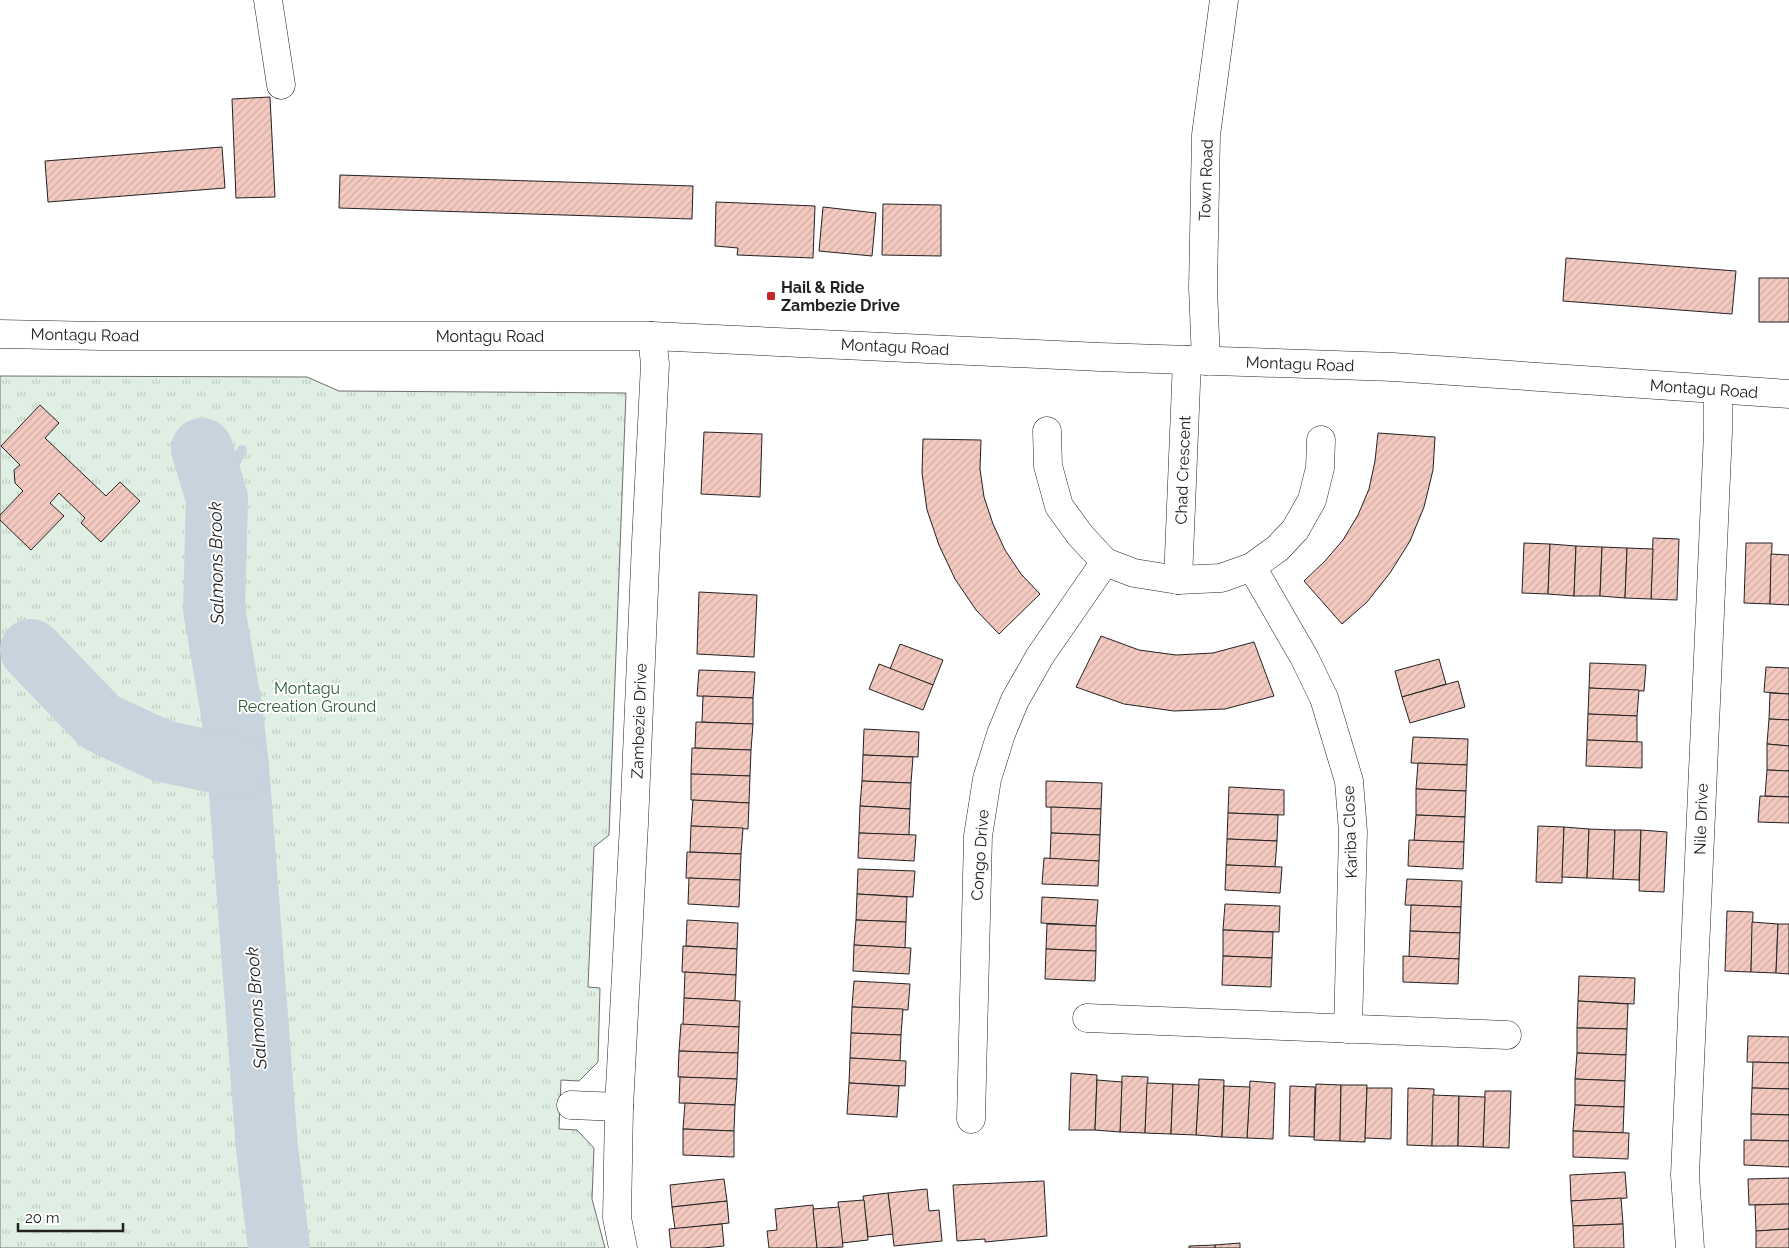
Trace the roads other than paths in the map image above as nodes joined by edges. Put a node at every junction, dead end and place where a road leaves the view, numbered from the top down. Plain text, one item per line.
1 (268, 0) edge
2 (1224, 0) edge
3 (281, 85) dead end
4 (0, 334) edge
5 (652, 336) junction
6 (1197, 360) junction
7 (1718, 390) junction
8 (1789, 394) edge
9 (1047, 431) dead end
10 (1321, 440) dead end
11 (1105, 562) junction
12 (1252, 568) junction
13 (1178, 580) junction
14 (1087, 1018) dead end
15 (1348, 1028) junction
16 (1507, 1035) dead end
17 (571, 1105) dead end
18 (619, 1107) junction
19 (971, 1119) dead end
20 (623, 1248) edge
21 (1690, 1248) edge

1 - 3 street
2 - 6 street, Town Road
4 - 5 street, Montagu Road
5 - 6 street, Montagu Road
5 - 18 street, Zambezie Drive
6 - 7 street, Montagu Road
6 - 13 street, Chad Crescent
7 - 8 street, Montagu Road
7 - 21 street, Nile Drive
9 - 11 street
10 - 12 street
11 - 13 street
11 - 19 street, Congo Drive
12 - 13 street
12 - 15 street, Kariba Close
14 - 15 street
15 - 16 street
17 - 18 street
18 - 20 street, Zambezie Drive

